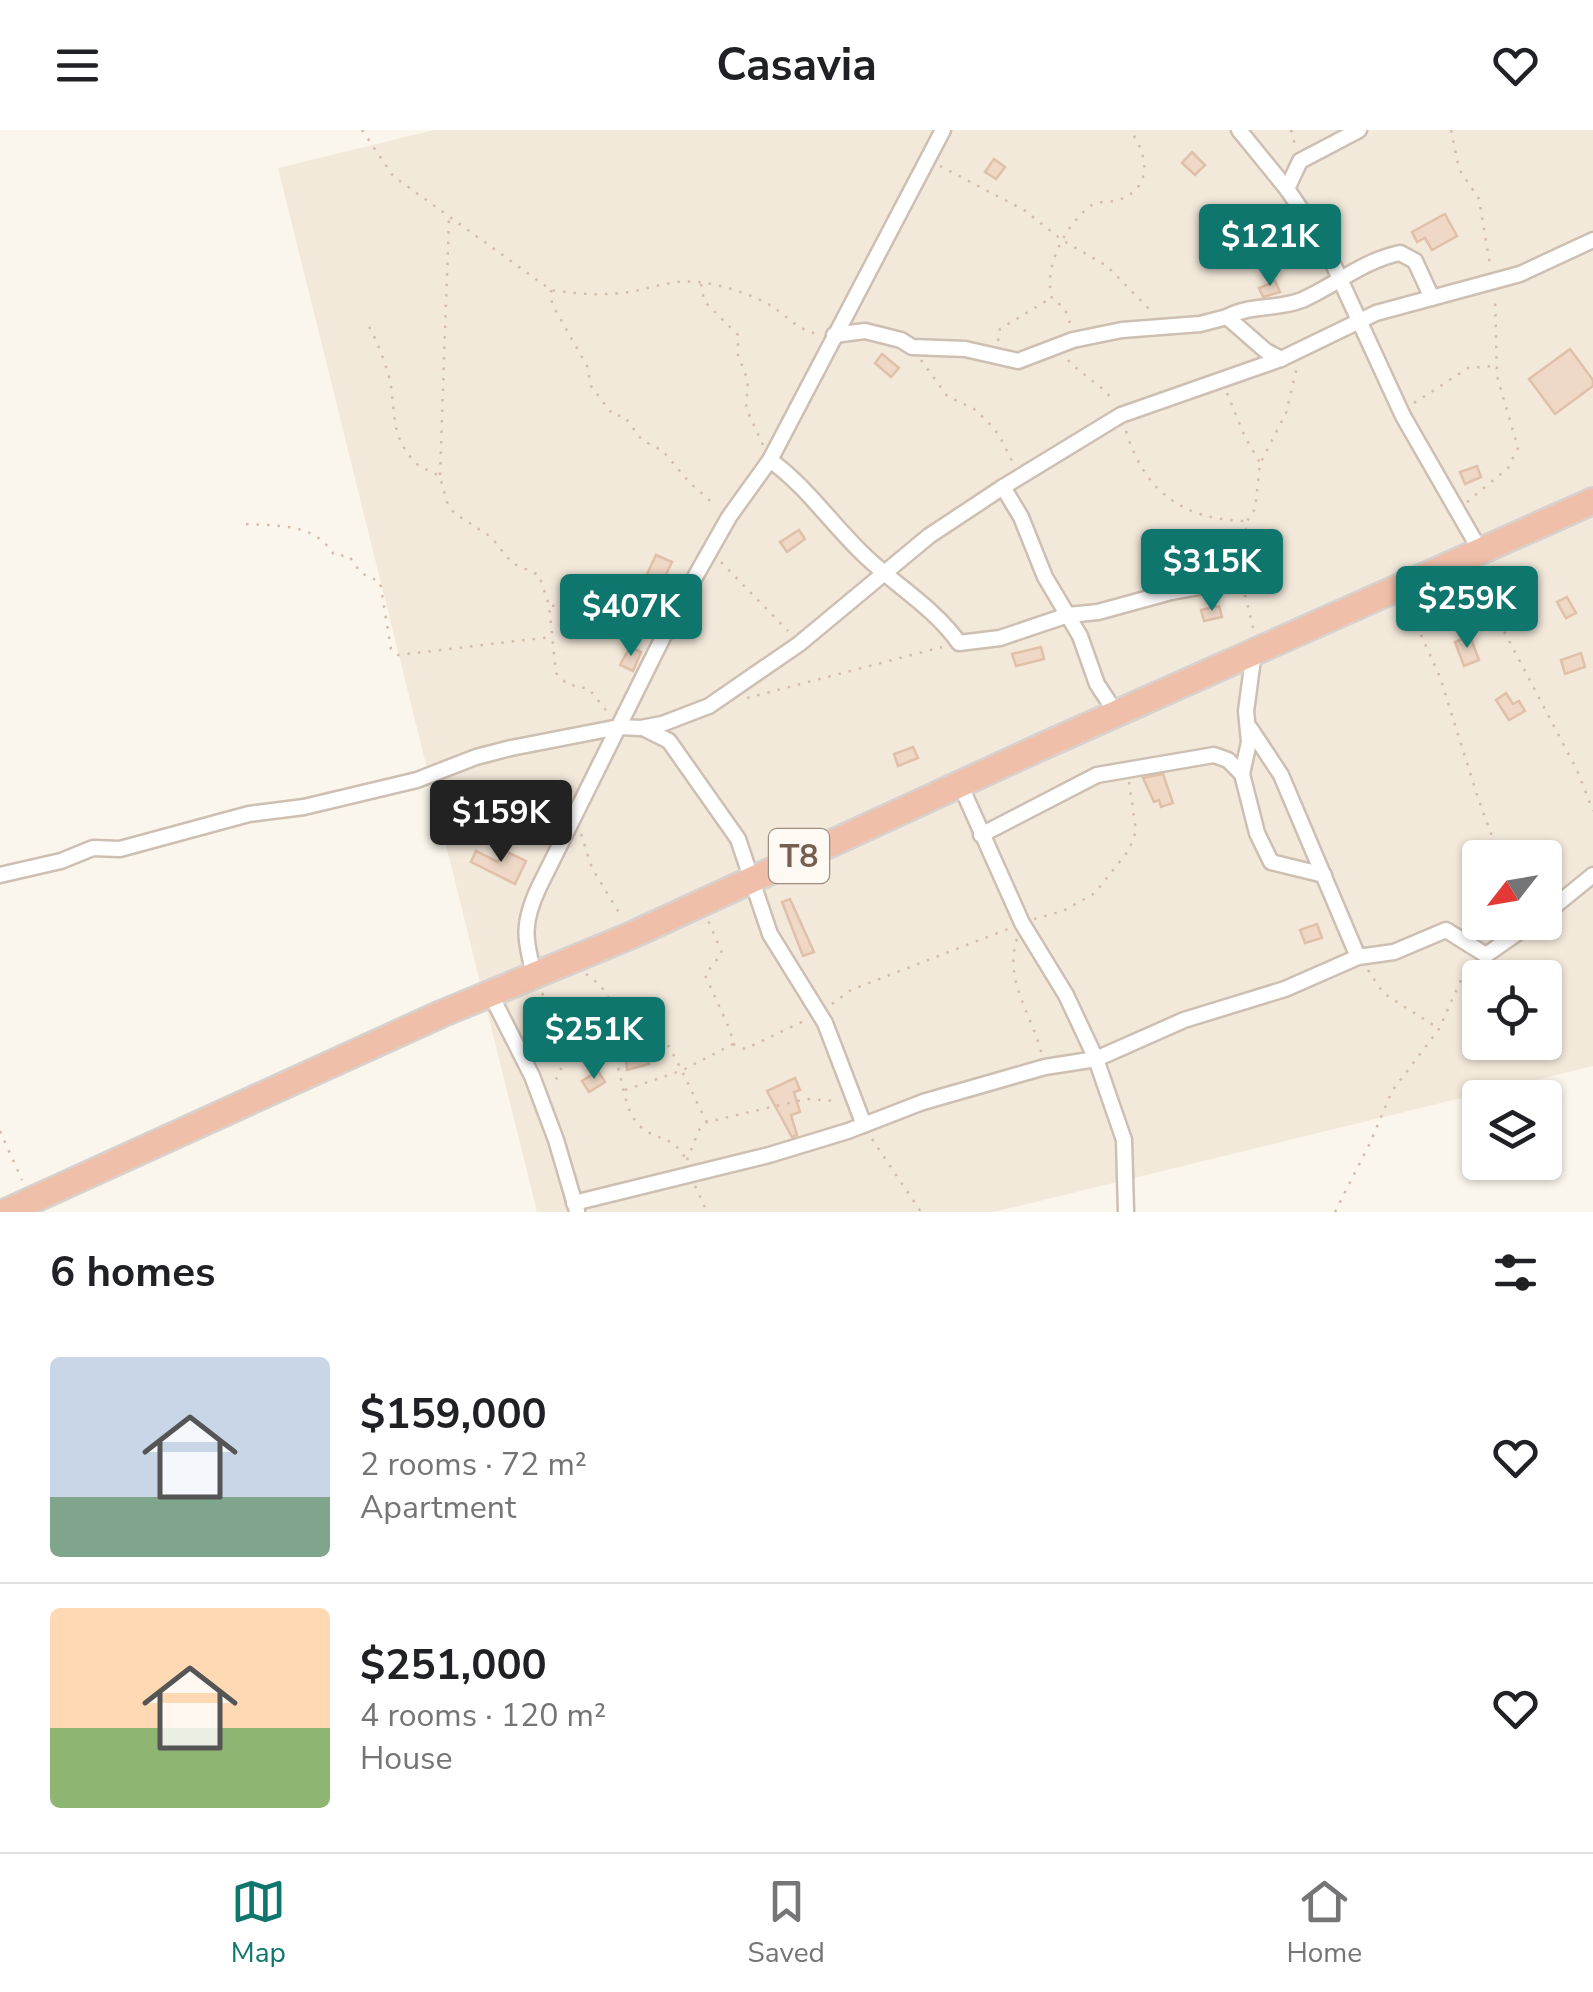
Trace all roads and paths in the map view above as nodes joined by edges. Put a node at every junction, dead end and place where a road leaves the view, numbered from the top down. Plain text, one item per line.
1 (362, 130) edge
2 (943, 130) edge
3 (1130, 130) edge
4 (1239, 130) edge
5 (1291, 130) edge
6 (1360, 130) edge
7 (1451, 130) edge
8 (928, 160) junction
9 (1300, 161) junction
10 (1287, 189) junction
11 (449, 218) junction
12 (1062, 240) junction
13 (1593, 240) edge
14 (1340, 276) junction
15 (1494, 281) junction
16 (701, 282) junction
17 (551, 290) junction
18 (1052, 298) junction
19 (1432, 298) junction
20 (1227, 318) junction
21 (1359, 321) junction
22 (1164, 326) junction
23 (369, 327) dead end
24 (834, 335) junction
25 (1072, 340) junction
26 (912, 347) junction
27 (1057, 348) junction
28 (1300, 350) junction
29 (987, 354) junction
30 (1281, 359) junction
31 (1496, 366) junction
32 (1222, 379) junction
33 (1121, 415) junction
34 (1402, 416) junction
35 (770, 460) junction
36 (1260, 464) junction
37 (440, 477) junction
38 (1020, 478) junction
39 (1003, 487) junction
40 (1593, 501) edge
41 (1458, 510) junction
42 (729, 517) junction
43 (1247, 521) junction
44 (246, 524) dead end
45 (709, 550) junction
46 (1474, 555) junction
47 (885, 574) junction
48 (1242, 579) junction
49 (1399, 586) junction
50 (549, 605) junction
51 (677, 610) junction
52 (1068, 614) junction
53 (551, 637) junction
54 (958, 643) junction
55 (799, 644) junction
56 (1254, 652) junction
57 (746, 698) dead end
58 (1116, 713) junction
59 (620, 727) junction
60 (644, 728) junction
61 (1250, 728) junction
62 (1129, 768) junction
63 (1242, 774) junction
64 (960, 784) junction
65 (1593, 811) edge
66 (574, 818) junction
67 (981, 834) junction
68 (1493, 840) edge
69 (0, 875) edge
70 (1324, 875) junction
71 (1593, 875) edge
72 (752, 878) junction
73 (1562, 900) edge
74 (699, 903) junction
75 (1022, 923) junction
76 (632, 935) junction
77 (1507, 940) edge
78 (1486, 955) junction
79 (1358, 956) junction
80 (568, 963) junction
81 (535, 977) junction
82 (490, 993) junction
83 (818, 1012) junction
84 (1439, 1028) junction
85 (733, 1044) junction
86 (615, 1058) dead end
87 (1096, 1059) junction
88 (1045, 1068) junction
89 (683, 1070) junction
90 (625, 1090) junction
91 (542, 1104) junction
92 (858, 1108) junction
93 (707, 1122) junction
94 (864, 1125) junction
95 (0, 1131) edge
96 (687, 1176) junction
97 (31, 1200) junction
98 (576, 1208) edge
99 (6, 1212) edge
100 (707, 1212) edge
101 (921, 1212) edge
102 (1126, 1212) edge
103 (1336, 1212) edge

1 - 11 path
2 - 8 street
3 - 12 path
4 - 10 street
5 - 9 path
6 - 9 street
7 - 15 path
8 - 12 path
8 - 24 street
9 - 10 street
10 - 14 street
11 - 17 path
11 - 37 path
12 - 18 path
12 - 22 path
13 - 15 street
14 - 19 street
14 - 20 street
14 - 21 street
15 - 19 street
15 - 31 path
16 - 17 path
16 - 24 path
16 - 35 path
17 - 42 path
18 - 25 path
18 - 29 path
19 - 21 street
20 - 22 street
20 - 30 street
21 - 28 street
21 - 34 street
22 - 25 street
23 - 37 path
24 - 26 street
24 - 35 street
25 - 27 street
26 - 29 street
26 - 38 path
27 - 29 street
27 - 33 path
28 - 30 street
28 - 36 path
30 - 32 street
31 - 34 path
31 - 41 path
32 - 33 street
32 - 36 path
33 - 38 street
33 - 43 path
34 - 41 street
35 - 42 street
35 - 47 street
36 - 43 path
37 - 50 path
38 - 39 street
39 - 47 street
39 - 52 street
40 - 46 highway, T8
41 - 46 street
42 - 45 street
43 - 48 path
44 - 53 path
45 - 51 street
45 - 55 path
46 - 49 highway, T8
46 - 65 path
47 - 54 street
47 - 55 street
48 - 52 street
48 - 56 path
49 - 56 highway, T8
49 - 68 path
50 - 51 path
50 - 53 path
51 - 59 street
52 - 54 street
52 - 58 street
53 - 59 path
54 - 57 path
55 - 60 street
56 - 58 highway, T8
56 - 61 street
58 - 64 highway, T8
59 - 60 street
59 - 66 street
59 - 69 street
60 - 72 street
61 - 63 street
61 - 70 street
62 - 63 street
62 - 67 street
62 - 75 path
63 - 70 street
64 - 67 street
64 - 72 highway, T8
66 - 76 path
66 - 81 street
67 - 75 street
70 - 79 street
71 - 73 street
72 - 74 highway, T8
72 - 83 street
74 - 76 highway, T8
74 - 85 path
75 - 83 path
75 - 87 street
75 - 88 path
76 - 80 highway, T8
77 - 78 street
78 - 79 street
78 - 84 path
79 - 84 path
79 - 87 street
80 - 81 highway, T8
80 - 89 path
81 - 82 highway, T8
81 - 91 path
82 - 91 street
82 - 97 highway, T8
83 - 85 path
83 - 92 street
84 - 103 path
85 - 89 path
86 - 90 path
87 - 88 street
87 - 102 street
88 - 94 street
89 - 90 path
89 - 93 path
90 - 93 path
91 - 98 street
92 - 93 path
92 - 94 street
94 - 96 street
94 - 101 path
95 - 97 path
96 - 98 street
96 - 100 path
97 - 99 highway, T8

